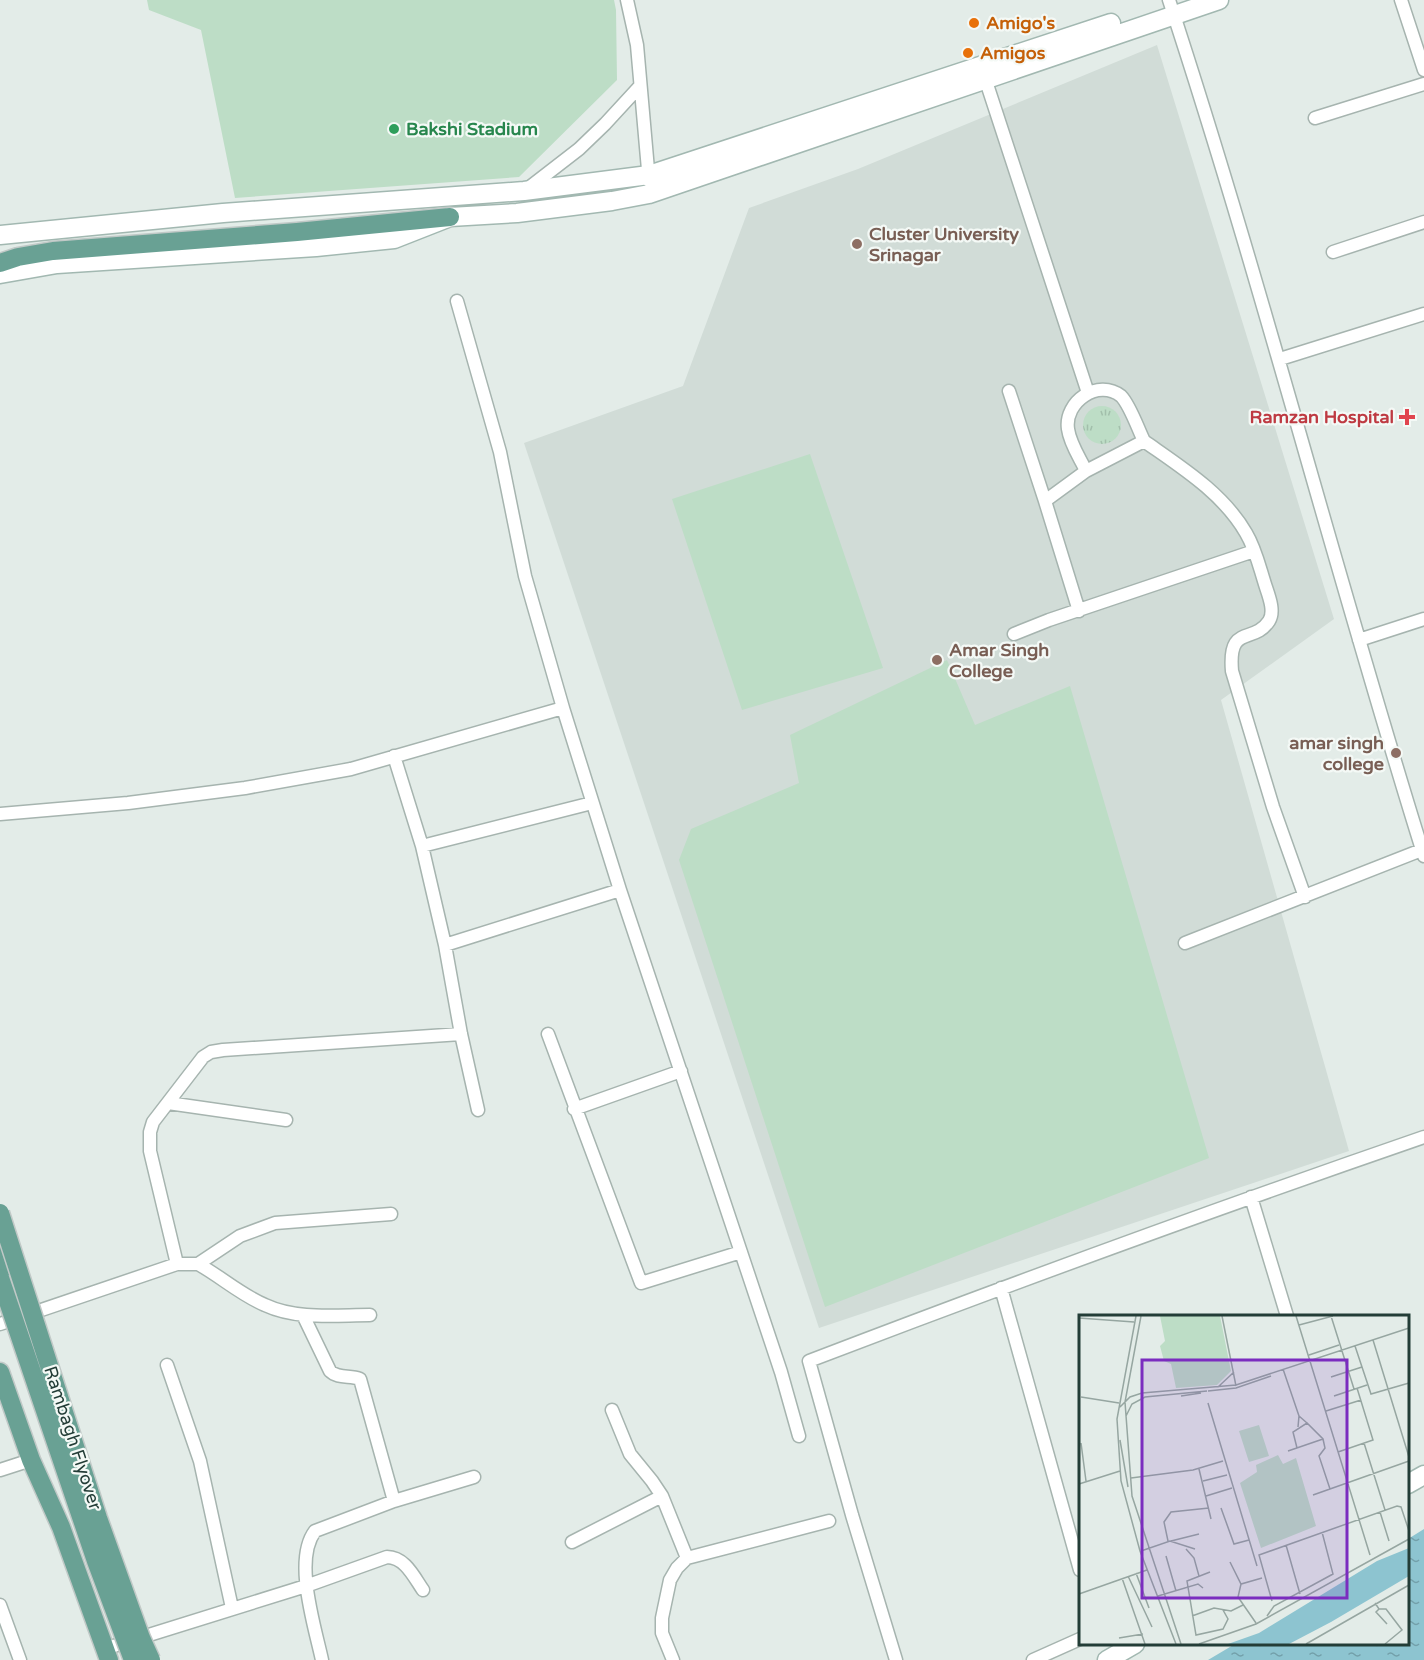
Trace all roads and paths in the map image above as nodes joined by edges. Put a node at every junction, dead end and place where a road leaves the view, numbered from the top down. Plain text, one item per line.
1 (627, 0) edge
2 (1219, 0) edge
3 (1401, 0) edge
4 (1173, 4) edge
5 (1424, 70) edge
6 (983, 73) junction
7 (1424, 84) edge
8 (640, 86) junction
9 (1315, 118) dead end
10 (649, 175) junction
11 (524, 191) junction
12 (649, 194) junction
13 (450, 217) junction
14 (1424, 222) edge
15 (0, 235) edge
16 (1333, 252) dead end
17 (0, 263) edge
18 (0, 274) edge
19 (457, 301) dead end
20 (1424, 314) edge
21 (1280, 359) junction
22 (1009, 391) dead end
23 (1088, 393) junction
24 (1144, 441) junction
25 (1086, 471) junction
26 (1045, 501) junction
27 (1254, 551) junction
28 (1078, 611) junction
29 (1424, 619) edge
30 (1014, 634) dead end
31 (1359, 640) junction
32 (563, 708) junction
33 (394, 756) junction
34 (592, 803) junction
35 (0, 814) edge
36 (422, 846) junction
37 (1423, 852) edge
38 (620, 890) junction
39 (1305, 897) junction
40 (1185, 943) dead end
41 (446, 945) junction
42 (461, 1034) junction
43 (548, 1034) dead end
44 (681, 1071) junction
45 (168, 1103) junction
46 (574, 1108) junction
47 (478, 1110) dead end
48 (286, 1120) dead end
49 (1424, 1137) edge
50 (1251, 1197) junction
51 (0, 1213) edge
52 (392, 1214) dead end
53 (0, 1248) edge
54 (741, 1252) junction
55 (177, 1264) junction
56 (198, 1264) junction
57 (0, 1278) edge
58 (1001, 1288) junction
59 (303, 1315) junction
60 (370, 1315) dead end
61 (1286, 1315) edge
62 (21, 1317) junction
63 (0, 1324) edge
64 (167, 1365) dead end
65 (0, 1372) edge
66 (612, 1410) dead end
67 (799, 1436) dead end
68 (31, 1460) junction
69 (0, 1470) edge
70 (1424, 1475) edge
71 (474, 1477) dead end
72 (1409, 1483) edge
73 (662, 1496) junction
74 (394, 1501) junction
75 (829, 1521) dead end
76 (572, 1542) dead end
77 (687, 1558) junction
78 (1079, 1566) edge
79 (306, 1586) junction
80 (423, 1590) dead end
81 (0, 1605) edge
82 (232, 1608) junction
83 (133, 1639) junction
84 (1079, 1639) edge
85 (1133, 1645) edge
86 (107, 1654) edge
87 (20, 1660) edge
88 (133, 1660) edge
89 (142, 1660) edge
90 (151, 1660) edge
91 (322, 1660) edge
92 (673, 1660) edge
93 (896, 1660) edge
94 (1033, 1660) edge
95 (1107, 1660) edge

1 - 8 street
2 - 4 street
3 - 5 street
4 - 6 street
4 - 21 street
6 - 10 street
6 - 12 street
6 - 23 street
7 - 9 street
8 - 10 street
8 - 11 street
10 - 11 street
10 - 12 street
11 - 15 street
12 - 13 street
13 - 17 main road
13 - 18 street
14 - 16 street
19 - 32 street
20 - 21 street
21 - 31 street
22 - 26 street
23 - 24 street
23 - 25 street
24 - 25 street
24 - 27 street
25 - 26 street
26 - 28 street
27 - 28 street
27 - 39 street
28 - 30 street
29 - 31 street
31 - 37 street
32 - 33 street
32 - 34 street
33 - 35 street
33 - 36 street
34 - 36 street
34 - 38 street
36 - 41 street
37 - 39 street
38 - 41 street
38 - 44 street
39 - 40 street
41 - 42 street
42 - 45 street
42 - 47 street
43 - 46 street
44 - 46 street
44 - 54 street
45 - 48 street
45 - 55 street
46 - 54 street
49 - 50 street
50 - 58 street
50 - 61 street
51 - 90 main road, Rambagh Flyover, bridge
52 - 56 street
53 - 62 main road
54 - 67 street
55 - 56 street
55 - 62 street
56 - 59 street
57 - 88 main road, Rambagh Flyover, bridge
58 - 78 street
58 - 93 street
59 - 60 street
59 - 74 street
62 - 63 street
62 - 83 main road
64 - 82 street
65 - 68 main road
66 - 73 street
68 - 69 street
68 - 86 main road
70 - 72 street
71 - 74 street
73 - 76 street
73 - 77 street
74 - 79 street
75 - 77 street
77 - 92 street
79 - 80 street
79 - 82 street
79 - 91 street
81 - 87 street
82 - 83 street
83 - 86 street
83 - 89 main road
84 - 94 street
85 - 95 street

